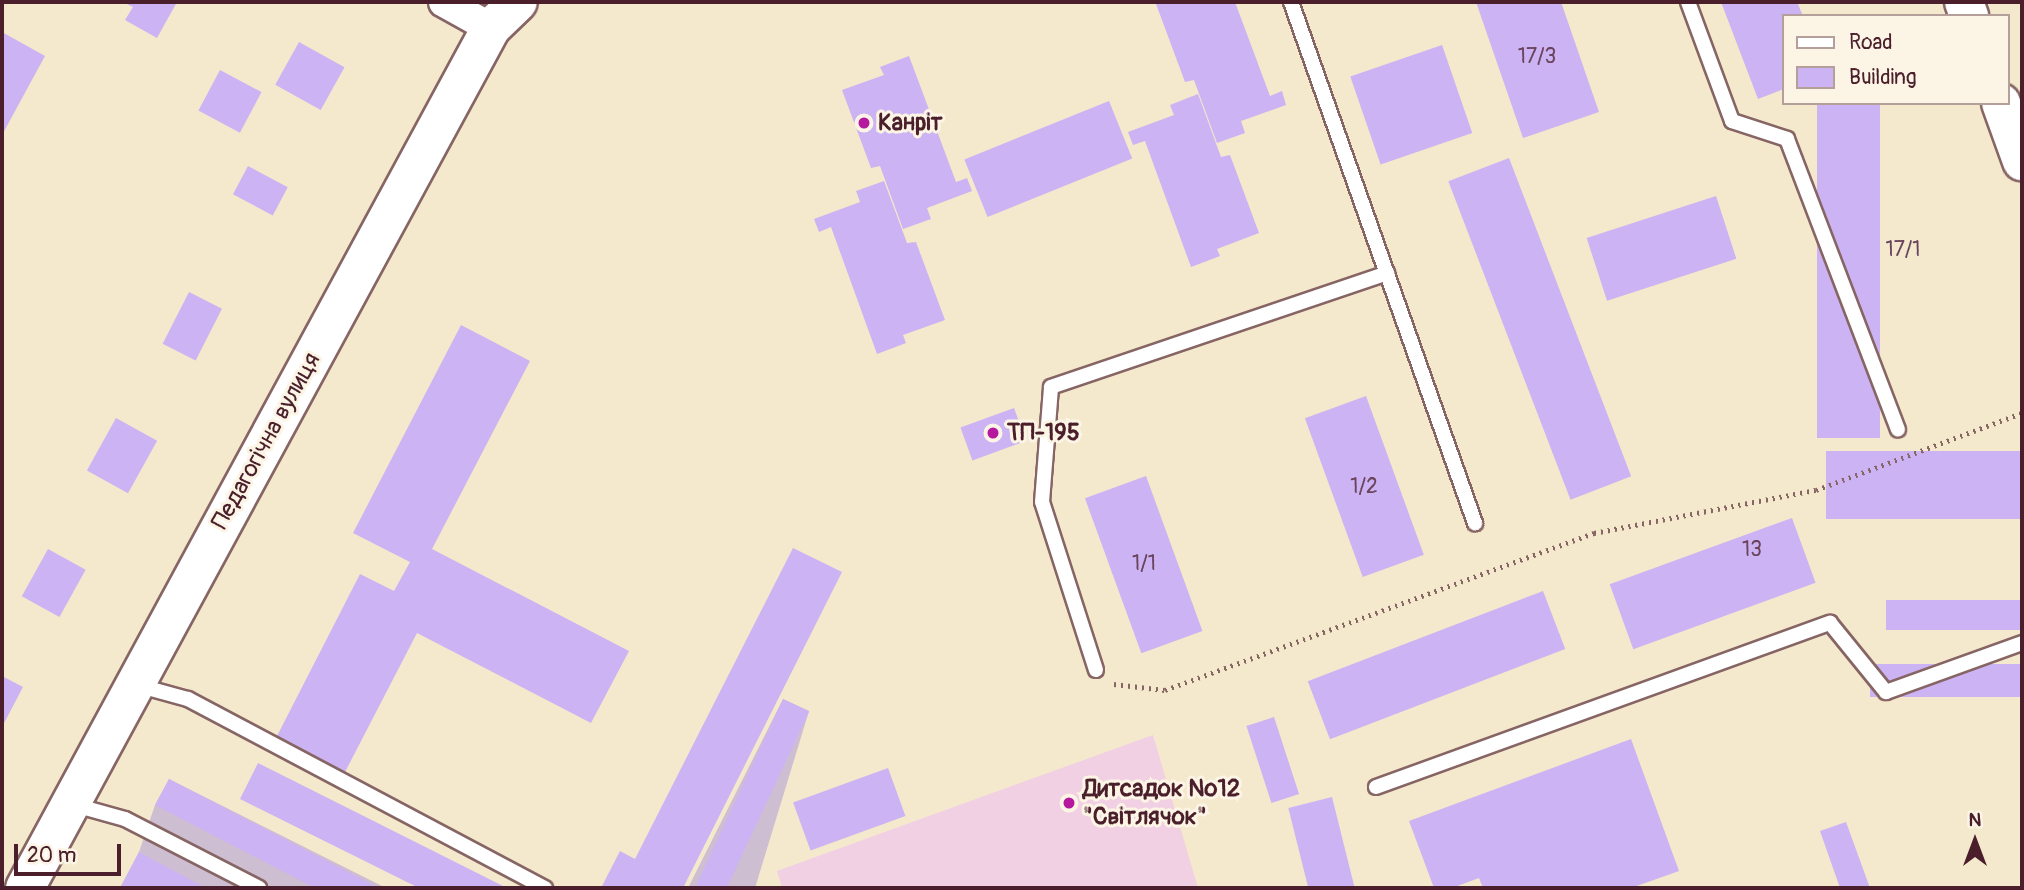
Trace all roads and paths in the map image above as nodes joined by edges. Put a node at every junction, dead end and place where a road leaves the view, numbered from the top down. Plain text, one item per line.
1 (444, 2) edge
2 (518, 2) edge
3 (1291, 2) edge
4 (1688, 2) edge
5 (491, 28) junction
6 (2002, 105) edge
7 (2022, 161) edge
8 (1387, 273) junction
9 (2022, 413) edge
10 (1898, 430) dead end
11 (1475, 523) dead end
12 (2022, 643) edge
13 (1096, 670) joint
14 (133, 684) junction
15 (1376, 787) dead end
16 (70, 804) junction
17 (25, 888) edge
18 (259, 888) edge
19 (545, 888) edge

1 - 5 street
2 - 5 main road, Педагогічна вулиця
3 - 8 lane
4 - 10 lane
5 - 14 main road, Педагогічна вулиця
6 - 7 main road
8 - 11 lane
8 - 13 lane
9 - 13 path
12 - 15 lane
14 - 16 main road, Педагогічна вулиця
14 - 19 lane
16 - 17 main road, Педагогічна вулиця
16 - 18 lane

